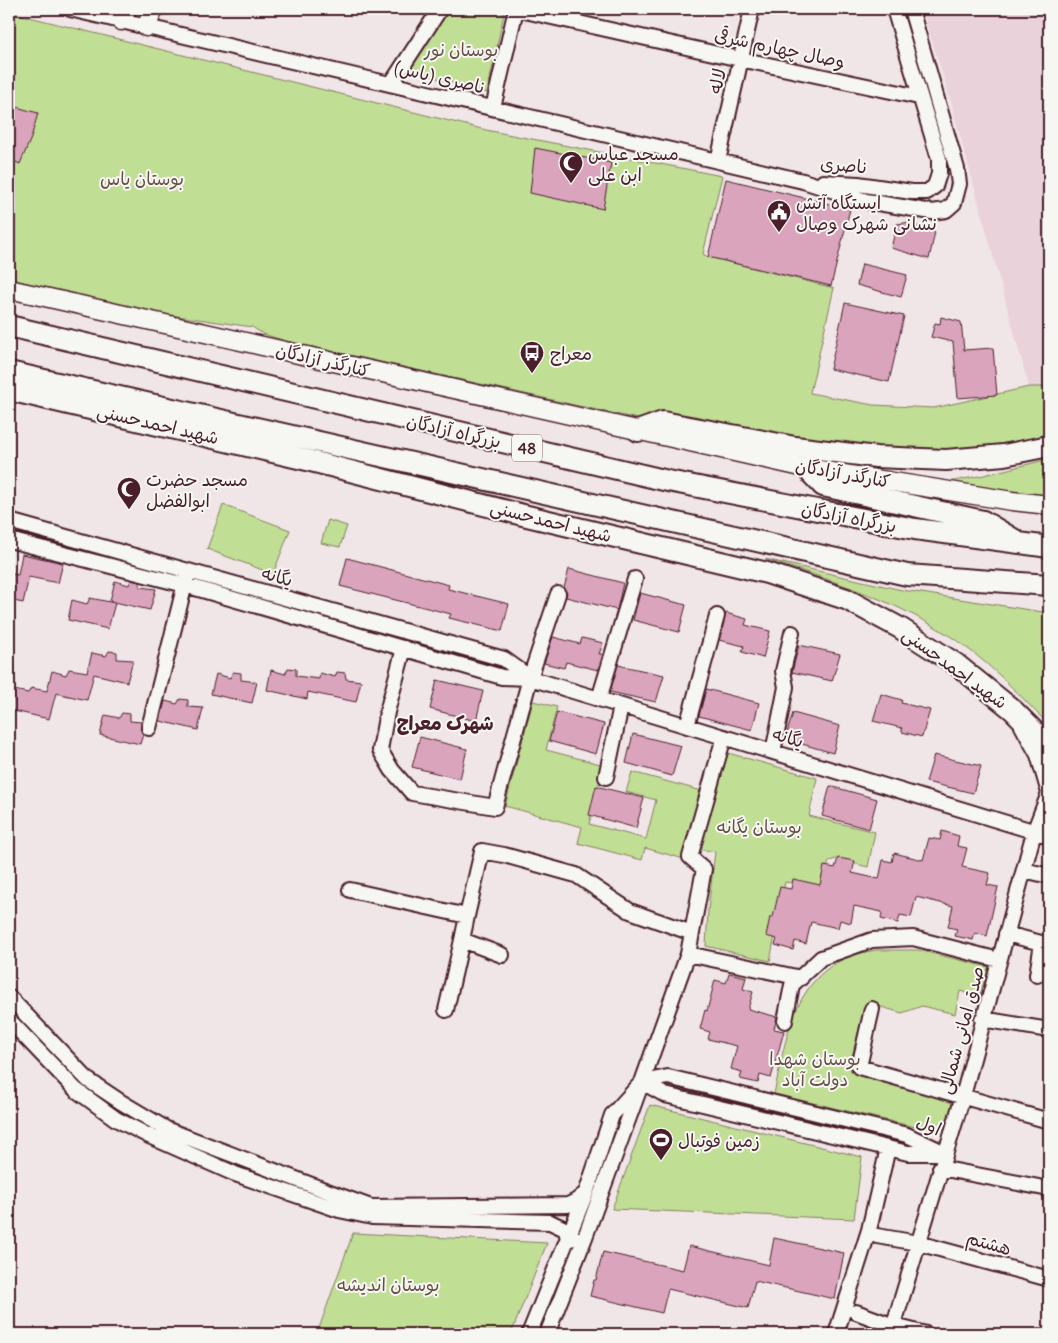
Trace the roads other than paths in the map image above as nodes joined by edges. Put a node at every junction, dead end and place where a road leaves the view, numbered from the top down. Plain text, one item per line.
1 (70, 9) edge
2 (154, 9) edge
3 (440, 9) edge
4 (516, 9) edge
5 (752, 9) edge
6 (894, 9) edge
7 (911, 9) edge
8 (124, 15) edge
9 (146, 26) junction
10 (740, 59) junction
11 (391, 84) junction
12 (919, 97) junction
13 (493, 108) junction
14 (718, 161) junction
15 (803, 181) junction
16 (9, 289) edge
17 (9, 326) edge
18 (9, 372) edge
19 (9, 390) edge
20 (638, 431) junction
21 (1049, 446) edge
22 (806, 468) junction
23 (1049, 505) edge
24 (9, 521) edge
25 (9, 540) edge
26 (1021, 544) junction
27 (1049, 546) edge
28 (188, 571) junction
29 (635, 579) dead end
30 (185, 585) junction
31 (1049, 585) edge
32 (558, 594) dead end
33 (717, 616) dead end
34 (792, 632) dead end
35 (404, 648) junction
36 (530, 678) junction
37 (599, 699) junction
38 (620, 706) junction
39 (1013, 710) junction
40 (687, 726) junction
41 (149, 728) dead end
42 (724, 737) junction
43 (1049, 746) edge
44 (774, 752) junction
45 (606, 777) dead end
46 (1049, 793) edge
47 (1034, 832) junction
48 (1049, 836) edge
49 (1024, 870) junction
50 (1049, 876) edge
51 (350, 890) dead end
52 (467, 916) junction
53 (692, 933) junction
54 (1006, 934) junction
55 (462, 940) junction
56 (1046, 944) edge
57 (688, 954) junction
58 (502, 955) dead end
59 (999, 960) junction
60 (1036, 975) dead end
61 (801, 978) junction
62 (9, 997) edge
63 (872, 1009) dead end
64 (446, 1010) dead end
65 (982, 1019) junction
66 (9, 1020) edge
67 (785, 1021) dead end
68 (1049, 1030) edge
69 (642, 1082) junction
70 (963, 1096) junction
71 (1049, 1121) edge
72 (888, 1148) junction
73 (945, 1153) junction
74 (940, 1168) junction
75 (1049, 1189) edge
76 (586, 1193) junction
77 (568, 1236) junction
78 (877, 1236) dead end
79 (584, 1240) junction
80 (918, 1243) junction
81 (1049, 1279) edge
82 (856, 1312) dead end
83 (892, 1330) edge
84 (529, 1334) edge
85 (546, 1334) edge
86 (836, 1334) edge
87 (926, 1334) edge

1 - 8 street, ناصری (یاس)
2 - 9 main road
3 - 11 street
4 - 10 street, وصال چهارم شرقی
4 - 13 street
5 - 10 street, لاله
6 - 12 street, ناصری
7 - 15 street, ناصری
8 - 9 street, ناصری (یاس)
9 - 11 street, ناصری (یاس)
10 - 12 street, وصال چهارم شرقی
10 - 14 street, لاله
11 - 13 street, ناصری (یاس)
12 - 15 street, ناصری
13 - 14 street, ناصری (یاس)
14 - 15 street, ناصری (یاس)
16 - 20 main road, کنارگذر آزادگان
17 - 26 highway, بزرگراه آزادگان / 48
18 - 31 highway, 48
19 - 39 highway, شهید احمدحسنی
20 - 21 highway, کنارگذر آزادگان
20 - 22 main road, کنارگذر آزادگان
22 - 23 main road, کنارگذر آزادگان
22 - 26 highway
24 - 28 street, یگانه
25 - 30 street, یگانه
26 - 27 highway, بزرگراه آزادگان / 48
28 - 30 street
28 - 36 street, یگانه
29 - 37 street
30 - 35 street, یگانه
30 - 41 street
32 - 36 street
33 - 40 street
34 - 44 street
35 - 36 street, یگانه
35 - 36 street
36 - 37 street, یگانه
37 - 38 street, یگانه
38 - 40 street, یگانه
38 - 45 street
39 - 43 highway, شهید احمدحسنی
39 - 46 street, صدق امانی شمالی
40 - 42 street, یگانه
42 - 44 street, یگانه
42 - 53 street
44 - 47 street, یگانه
46 - 47 street, صدق امانی شمالی
47 - 48 street, یگانه
47 - 49 street, صدق امانی شمالی
49 - 50 street
49 - 54 street, صدق امانی شمالی
51 - 52 street
52 - 53 street
52 - 55 street
53 - 57 street
54 - 56 street
54 - 59 street, صدق امانی شمالی
55 - 58 street
55 - 64 street
56 - 60 street
57 - 61 street
57 - 69 street
59 - 61 street
59 - 65 street, صدق امانی شمالی
61 - 67 street
62 - 76 street
63 - 70 street
65 - 68 street
65 - 70 street, صدق امانی شمالی
66 - 77 street
69 - 72 street, اول
69 - 73 street, اول
69 - 76 street
69 - 79 street
70 - 71 street
70 - 73 street, صدق امانی شمالی
72 - 73 street, اول
72 - 86 street
73 - 74 street, صدق امانی شمالی
74 - 75 street
74 - 80 street, صدق امانی شمالی
76 - 77 street
77 - 79 street
77 - 84 street
78 - 80 street, هشتم
79 - 85 street
80 - 81 street, هشتم
80 - 83 street, صدق امانی شمالی
82 - 83 street
83 - 87 street

